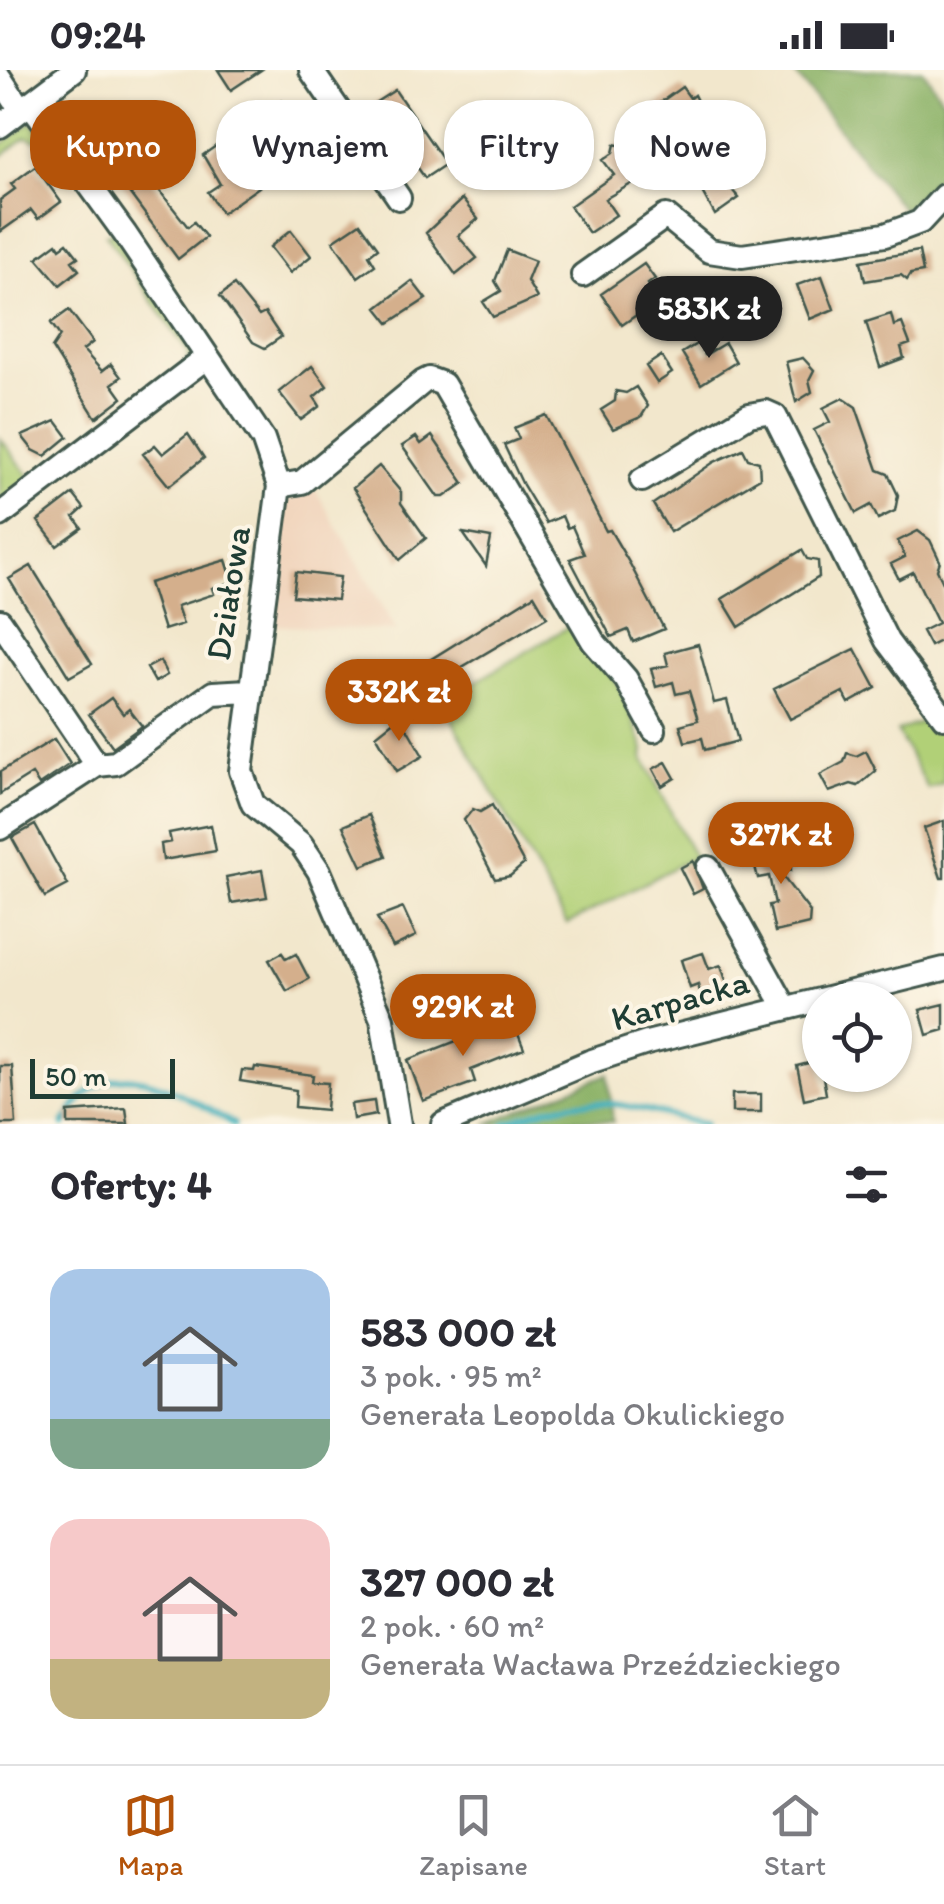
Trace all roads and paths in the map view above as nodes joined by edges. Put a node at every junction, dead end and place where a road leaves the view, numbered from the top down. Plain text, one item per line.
1 (74, 70) edge
2 (311, 70) edge
3 (0, 78) edge
4 (26, 107) junction
5 (0, 126) edge
6 (944, 196) edge
7 (399, 198) dead end
8 (583, 275) dead end
9 (208, 357) junction
10 (642, 480) dead end
11 (279, 486) junction
12 (0, 516) edge
13 (0, 621) edge
14 (248, 690) junction
15 (944, 717) edge
16 (654, 730) dead end
17 (98, 765) junction
18 (0, 828) edge
19 (708, 868) dead end
20 (944, 969) edge
21 (784, 1007) junction
22 (399, 1124) edge
23 (443, 1124) edge

1 - 4 street
2 - 7 street
3 - 4 street, Działowa
4 - 5 street
4 - 9 street, Działowa
6 - 8 street
9 - 11 street, Działowa
9 - 12 street
10 - 15 street
11 - 14 street, Działowa
11 - 16 street
13 - 17 street
14 - 17 street
14 - 22 street, Działowa
17 - 18 street
19 - 21 street
20 - 21 street, Karpacka
21 - 23 street, Karpacka

